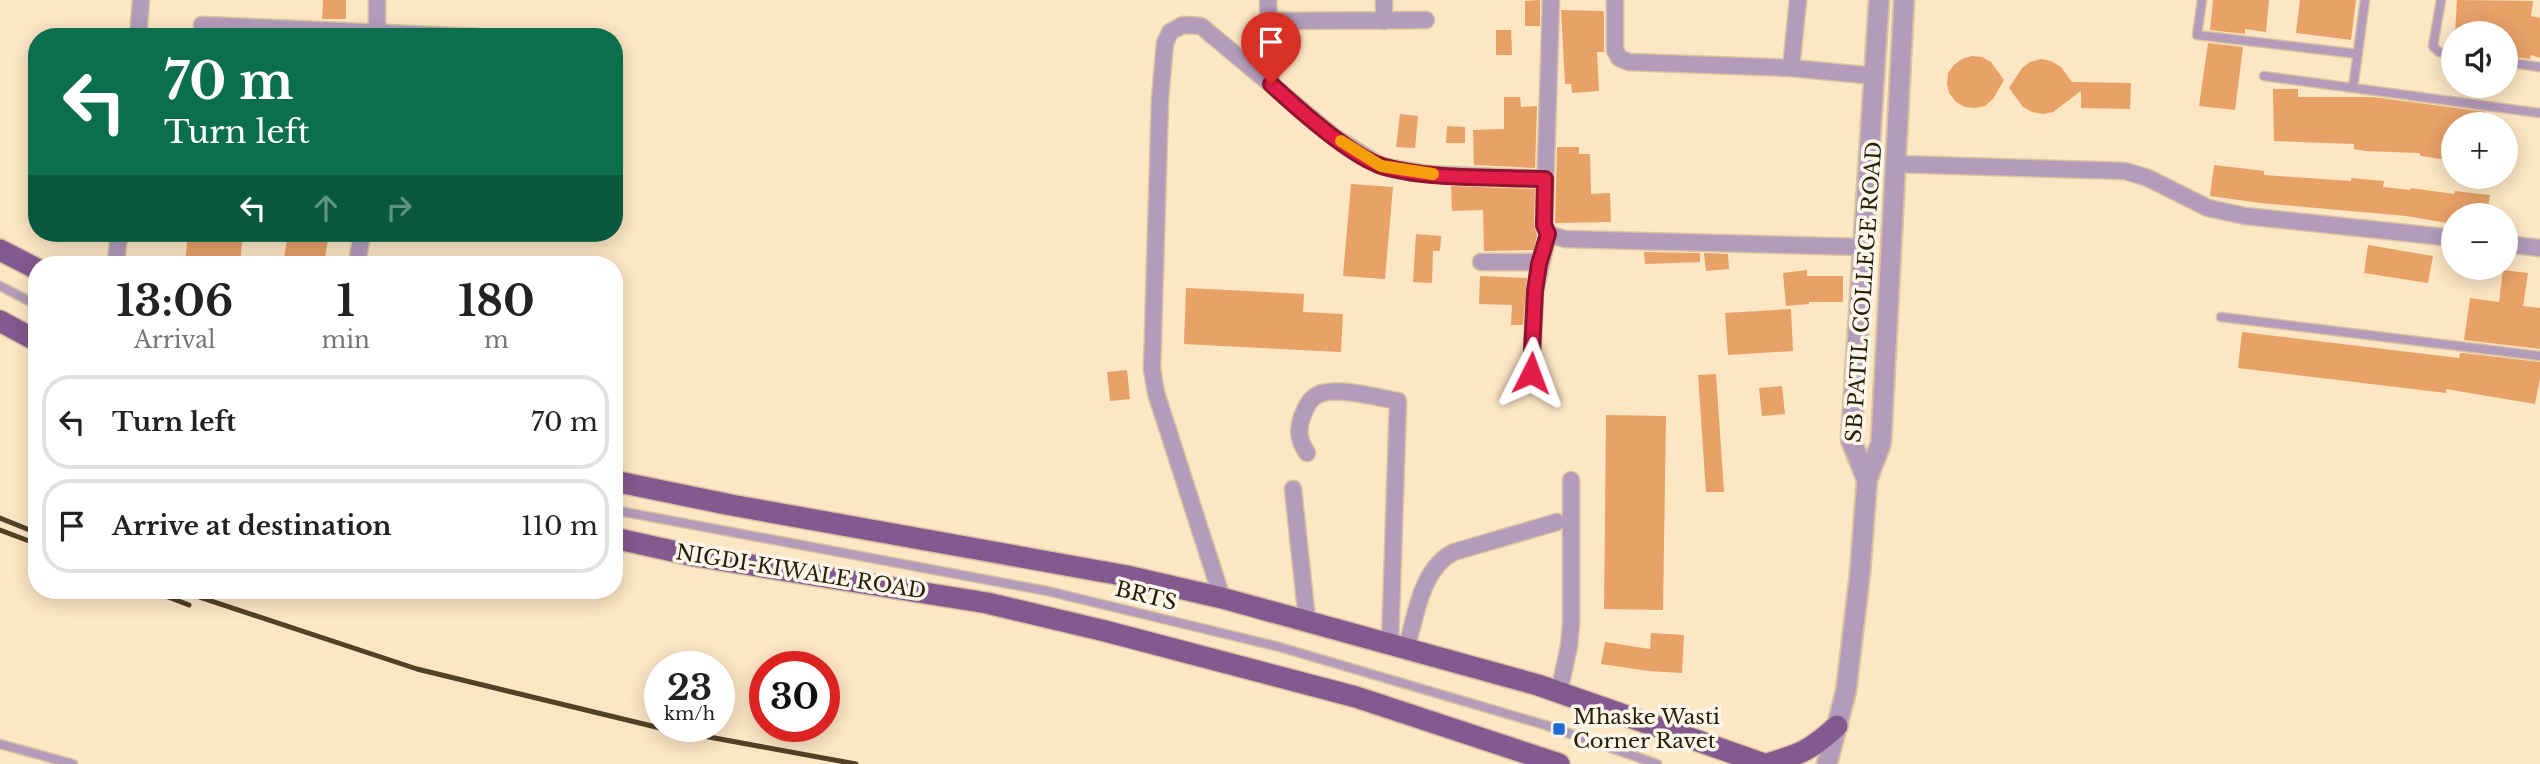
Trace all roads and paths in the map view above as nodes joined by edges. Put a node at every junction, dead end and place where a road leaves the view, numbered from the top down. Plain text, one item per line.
1 (141, 0) edge
2 (377, 0) edge
3 (1268, 0) edge
4 (1384, 0) edge
5 (1551, 0) edge
6 (1615, 0) edge
7 (1798, 0) edge
8 (1879, 0) edge
9 (1904, 0) edge
10 (2202, 0) edge
11 (2365, 0) edge
12 (2441, 0) edge
13 (1426, 20) dead end
14 (1384, 21) junction
15 (1269, 22) junction
16 (202, 24) dead end
17 (139, 28) edge
18 (266, 28) edge
19 (377, 28) edge
20 (2441, 52) edge
21 (2358, 54) junction
22 (2518, 64) edge
23 (2540, 67) edge
24 (1791, 68) junction
25 (1875, 76) junction
26 (2264, 76) dead end
27 (1271, 84) junction
28 (2353, 88) junction
29 (2540, 113) edge
30 (1895, 164) junction
31 (1545, 179) junction
32 (1548, 234) junction
33 (2441, 236) edge
34 (2518, 245) edge
35 (1864, 247) junction
36 (2540, 248) edge
37 (0, 250) edge
38 (1481, 262) dead end
39 (1540, 262) junction
40 (28, 264) edge
41 (0, 286) edge
42 (28, 300) edge
43 (2221, 317) dead end
44 (0, 321) edge
45 (28, 336) edge
46 (2540, 356) edge
47 (1531, 373) dead end
48 (1307, 453) dead end
49 (1571, 480) dead end
50 (1867, 480) junction
51 (623, 483) edge
52 (1293, 489) dead end
53 (623, 512) edge
54 (1557, 522) dead end
55 (623, 540) edge
56 (1222, 598) junction
57 (1307, 620) junction
58 (1398, 646) junction
59 (1559, 692) junction
60 (1837, 726) junction
61 (0, 744) edge
62 (73, 764) edge
63 (1559, 764) edge
64 (1657, 764) edge
65 (1765, 764) edge
66 (1827, 764) edge

1 - 17 street
2 - 19 street
3 - 15 street
4 - 14 street
5 - 31 street
6 - 24 street
7 - 24 street
8 - 25 street, SB PATIL COLLEGE ROAD
9 - 30 street, SB PATIL COLLEGE ROAD
10 - 21 lane
11 - 21 lane
12 - 20 lane
13 - 14 street
14 - 15 street
15 - 27 street
16 - 18 street
21 - 28 lane
22 - 23 lane
24 - 25 street
25 - 35 street, SB PATIL COLLEGE ROAD
26 - 28 lane
27 - 31 street
27 - 56 street
28 - 29 lane
30 - 33 street
30 - 50 street, SB PATIL COLLEGE ROAD
31 - 32 street
32 - 35 street
32 - 39 street
34 - 36 street
35 - 50 street, SB PATIL COLLEGE ROAD
37 - 40 main road
38 - 39 street
39 - 47 street
41 - 42 lane
43 - 46 lane
44 - 45 main road
48 - 58 street
49 - 59 street
50 - 60 street
51 - 56 main road
52 - 57 street
53 - 64 lane, BRTS
54 - 58 street
55 - 63 main road, NIGDI-KIWALE ROAD
56 - 57 main road
57 - 58 main road
58 - 59 main road
59 - 65 main road
60 - 65 main road
60 - 66 street
61 - 62 lane

